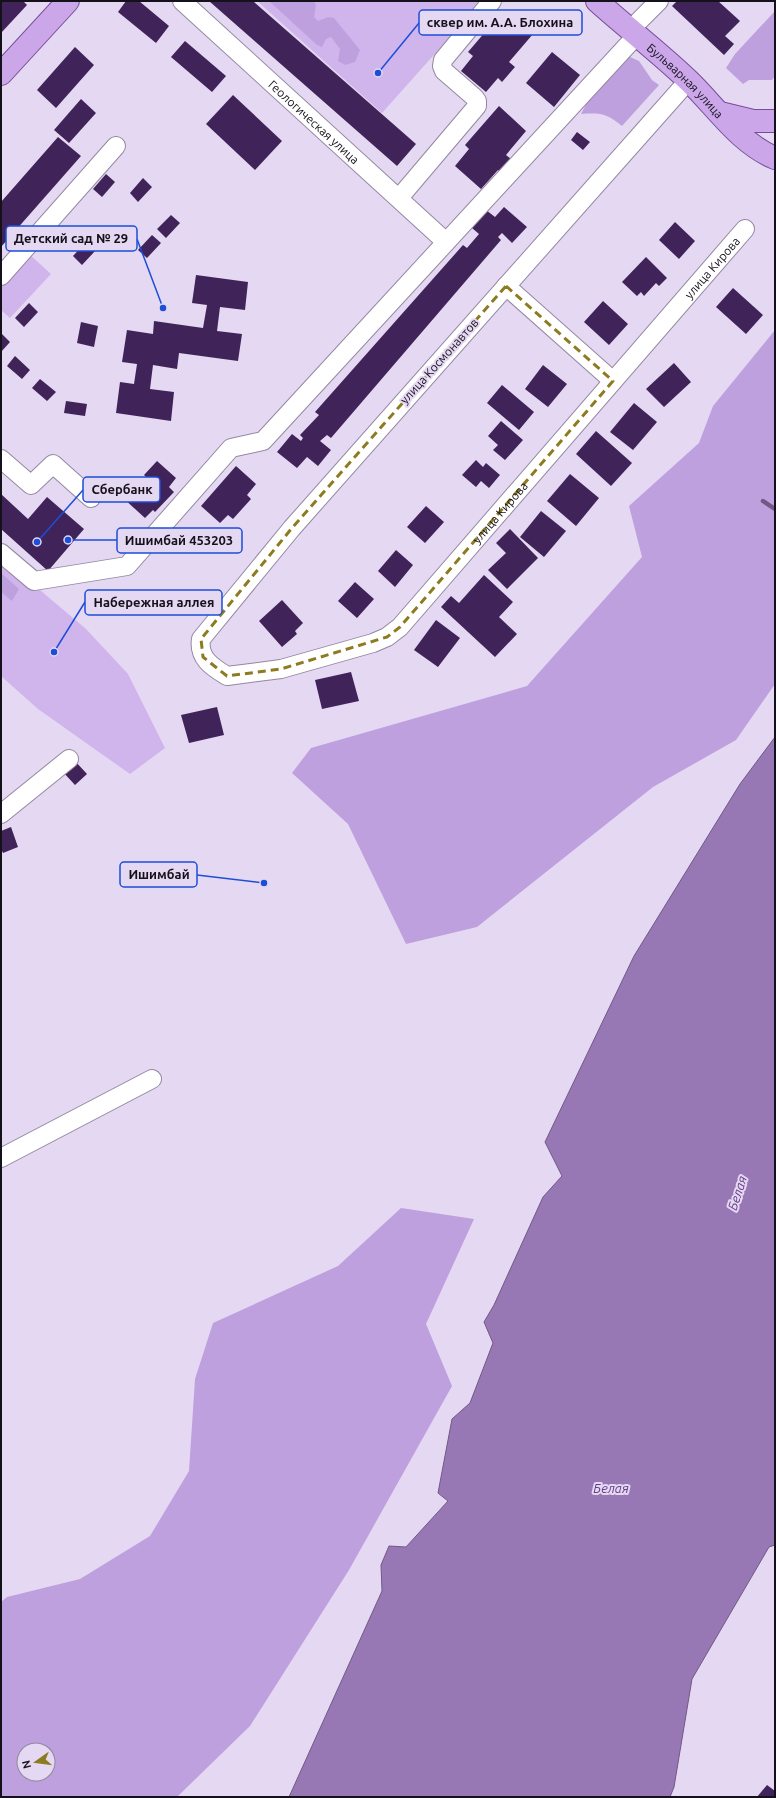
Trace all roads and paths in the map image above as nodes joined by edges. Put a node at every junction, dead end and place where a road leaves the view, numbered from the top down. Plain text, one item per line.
1 (182, 1) edge
2 (492, 1) edge
3 (597, 1) edge
4 (659, 1) edge
5 (64, 2) edge
6 (633, 33) junction
7 (1, 74) edge
8 (688, 80) junction
9 (720, 113) junction
10 (775, 122) edge
11 (116, 146) dead end
12 (775, 158) edge
13 (399, 198) junction
14 (745, 229) dead end
15 (446, 242) junction
16 (1, 276) edge
17 (506, 286) junction
18 (613, 381) junction
19 (1, 459) edge
20 (91, 498) dead end
21 (1, 553) edge
22 (200, 648) joint
23 (69, 759) dead end
24 (1, 814) edge
25 (152, 1079) dead end
26 (1, 1158) edge

1 - 13 street, Геологическая улица
2 - 13 street
3 - 6 main road, Бульварная улица
4 - 6 street
5 - 7 main road
6 - 8 main road, Бульварная улица
6 - 15 street
8 - 9 main road, Бульварная улица
8 - 17 street, улица Космонавтов
9 - 10 main road
9 - 12 main road, Бульварная улица
11 - 16 street
13 - 15 street, Геологическая улица
14 - 18 street, улица Кирова
15 - 21 street
17 - 18 street
17 - 22 street, улица Космонавтов
18 - 22 street, улица Кирова
19 - 20 street
23 - 24 street
25 - 26 street

